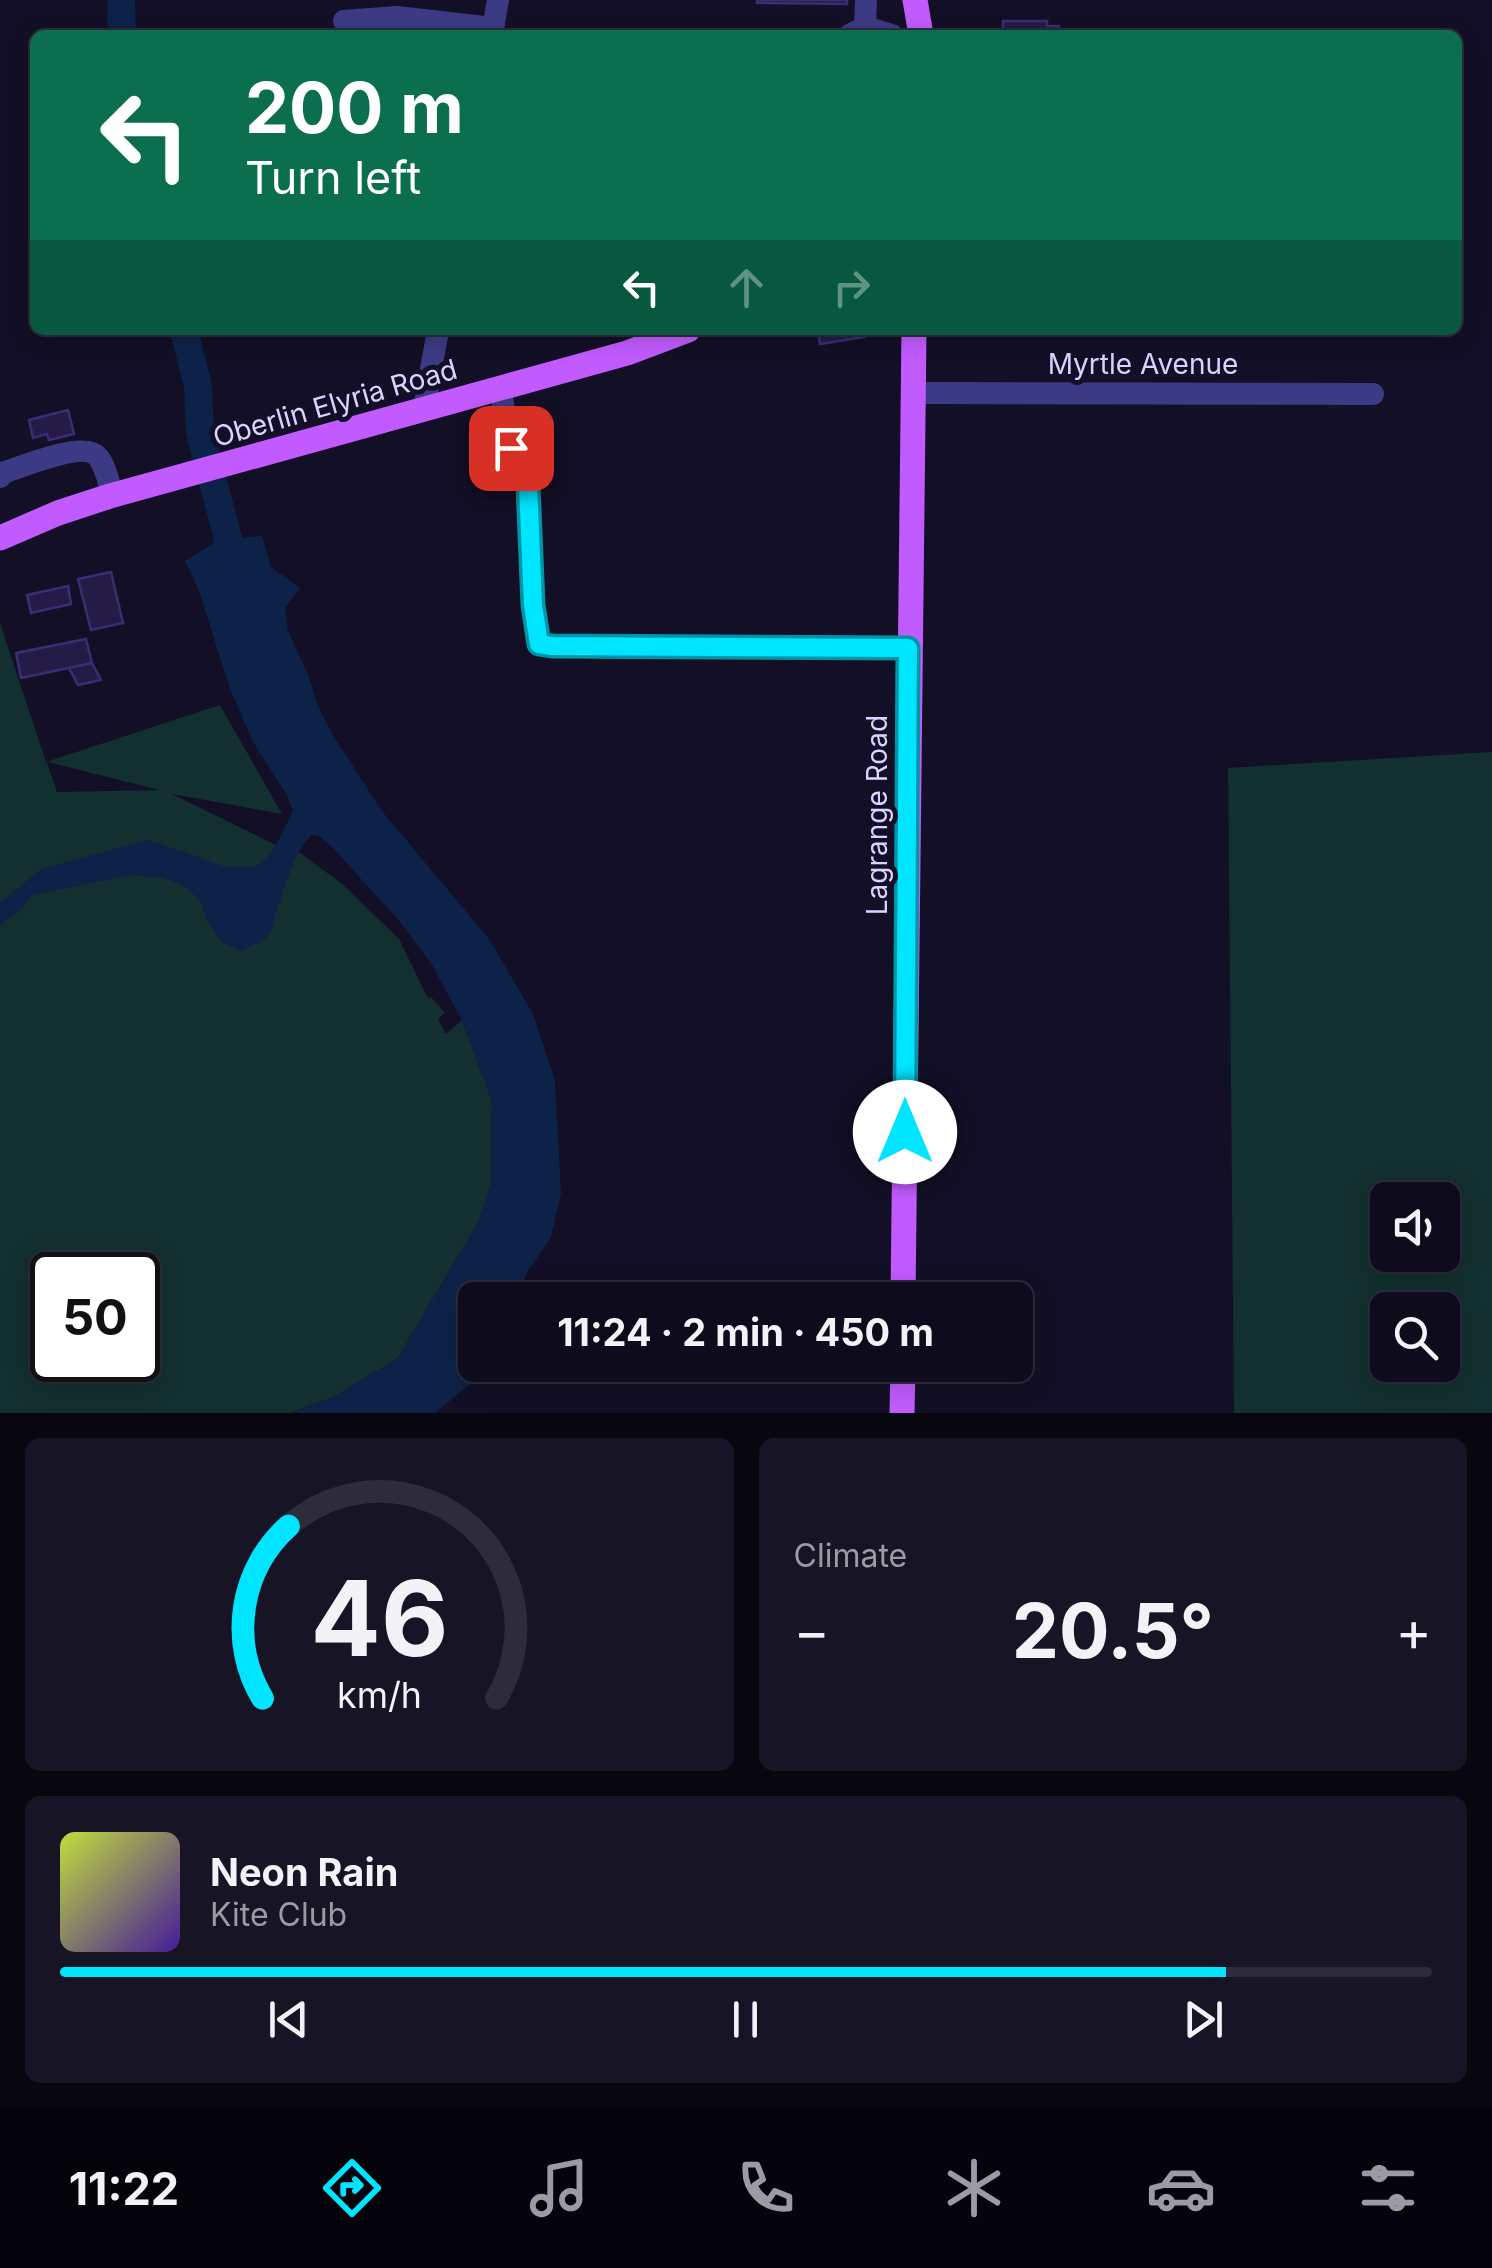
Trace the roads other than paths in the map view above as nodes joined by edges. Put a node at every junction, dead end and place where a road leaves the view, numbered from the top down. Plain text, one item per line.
1 (498, 0) edge
2 (866, 0) edge
3 (914, 0) edge
4 (344, 21) dead end
5 (479, 30) edge
6 (492, 30) edge
7 (858, 30) edge
8 (910, 30) edge
9 (920, 30) edge
10 (437, 335) edge
11 (675, 335) edge
12 (914, 335) edge
13 (500, 388) junction
14 (913, 392) junction
15 (1373, 394) dead end
16 (424, 409) junction
17 (0, 477) edge
18 (114, 496) junction
19 (0, 537) edge
20 (908, 648) junction
21 (903, 1282) edge
22 (903, 1382) edge
23 (902, 1413) edge

1 - 6 street
2 - 7 street
3 - 8 main road
3 - 9 main road
4 - 5 street
10 - 16 street
11 - 13 main road, Oberlin Elyria Road
12 - 14 main road, Lagrange Road
13 - 16 main road, Oberlin Elyria Road
13 - 20 street
14 - 15 street, Myrtle Avenue
14 - 20 main road, Lagrange Road
16 - 18 main road, Oberlin Elyria Road
17 - 18 street
18 - 19 main road, Oberlin Elyria Road
20 - 21 main road, Lagrange Road
22 - 23 main road

